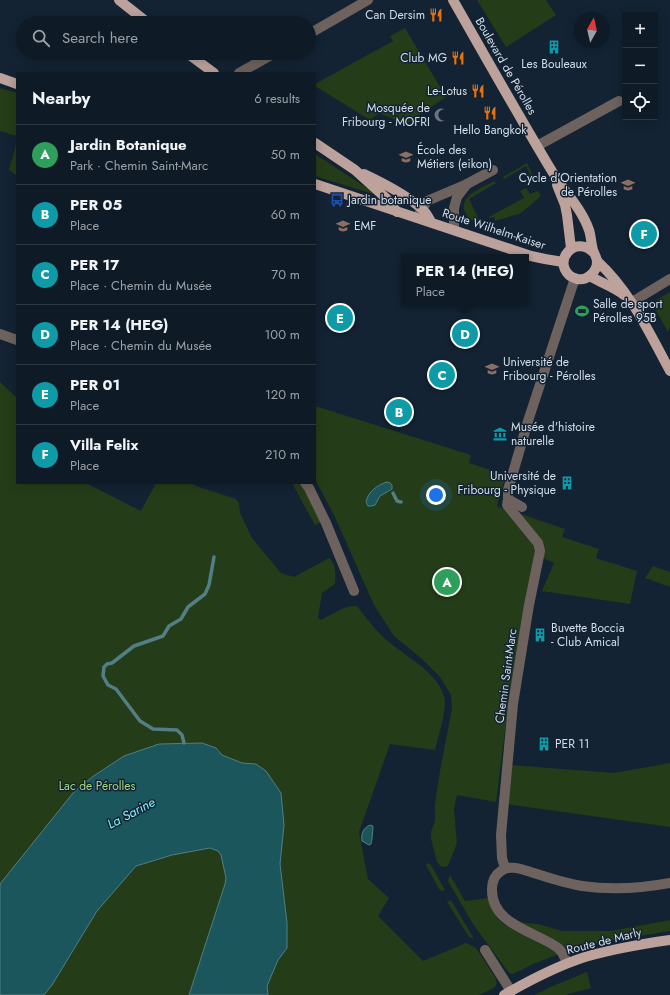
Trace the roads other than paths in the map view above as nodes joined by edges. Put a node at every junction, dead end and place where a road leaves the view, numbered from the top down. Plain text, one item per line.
1 (119, 0) edge
2 (368, 0) edge
3 (453, 0) edge
4 (139, 16) edge
5 (316, 30) edge
6 (196, 60) edge
7 (262, 60) edge
8 (213, 72) edge
9 (241, 72) edge
10 (0, 78) edge
11 (16, 84) edge
12 (619, 102) dead end
13 (316, 144) edge
14 (537, 146) junction
15 (355, 170) junction
16 (493, 170) dead end
17 (551, 170) junction
18 (316, 184) edge
19 (467, 184) junction
20 (397, 212) junction
21 (419, 213) junction
22 (454, 229) junction
23 (571, 248) junction
24 (525, 254) edge
25 (529, 255) edge
26 (595, 256) junction
27 (564, 262) junction
28 (590, 276) junction
29 (575, 278) junction
30 (670, 279) edge
31 (632, 302) junction
32 (0, 334) edge
33 (16, 340) edge
34 (670, 371) edge
35 (306, 484) edge
36 (508, 499) junction
37 (522, 507) dead end
38 (354, 591) dead end
39 (505, 868) junction
40 (670, 883) edge
41 (670, 940) edge
42 (485, 950) dead end
43 (568, 964) junction
44 (508, 993) edge

1 - 4 main road
2 - 5 street
3 - 14 main road, Boulevard de Pérolles
6 - 8 main road
7 - 9 street
10 - 11 main road
12 - 14 street
13 - 15 main road
14 - 17 main road, Boulevard de Pérolles
15 - 20 main road
15 - 21 main road
16 - 19 street
17 - 23 main road, Boulevard de Pérolles
17 - 26 main road, Boulevard de Pérolles
18 - 20 main road
19 - 21 street
19 - 22 street
20 - 21 main road
21 - 22 main road, Route Wilhelm-Kaiser
22 - 24 main road, Route Wilhelm-Kaiser
23 - 26 main road
23 - 27 main road
25 - 27 main road, Route Wilhelm-Kaiser
26 - 28 main road
26 - 31 main road
27 - 29 main road
28 - 29 main road
28 - 31 main road
29 - 36 street
30 - 31 street
31 - 34 main road
32 - 33 street
35 - 38 street
36 - 37 street
36 - 39 street, Chemin Saint-Marc
39 - 40 street
39 - 43 street
41 - 43 main road, Route de Marly
42 - 44 street
43 - 44 main road, Route de Marly

